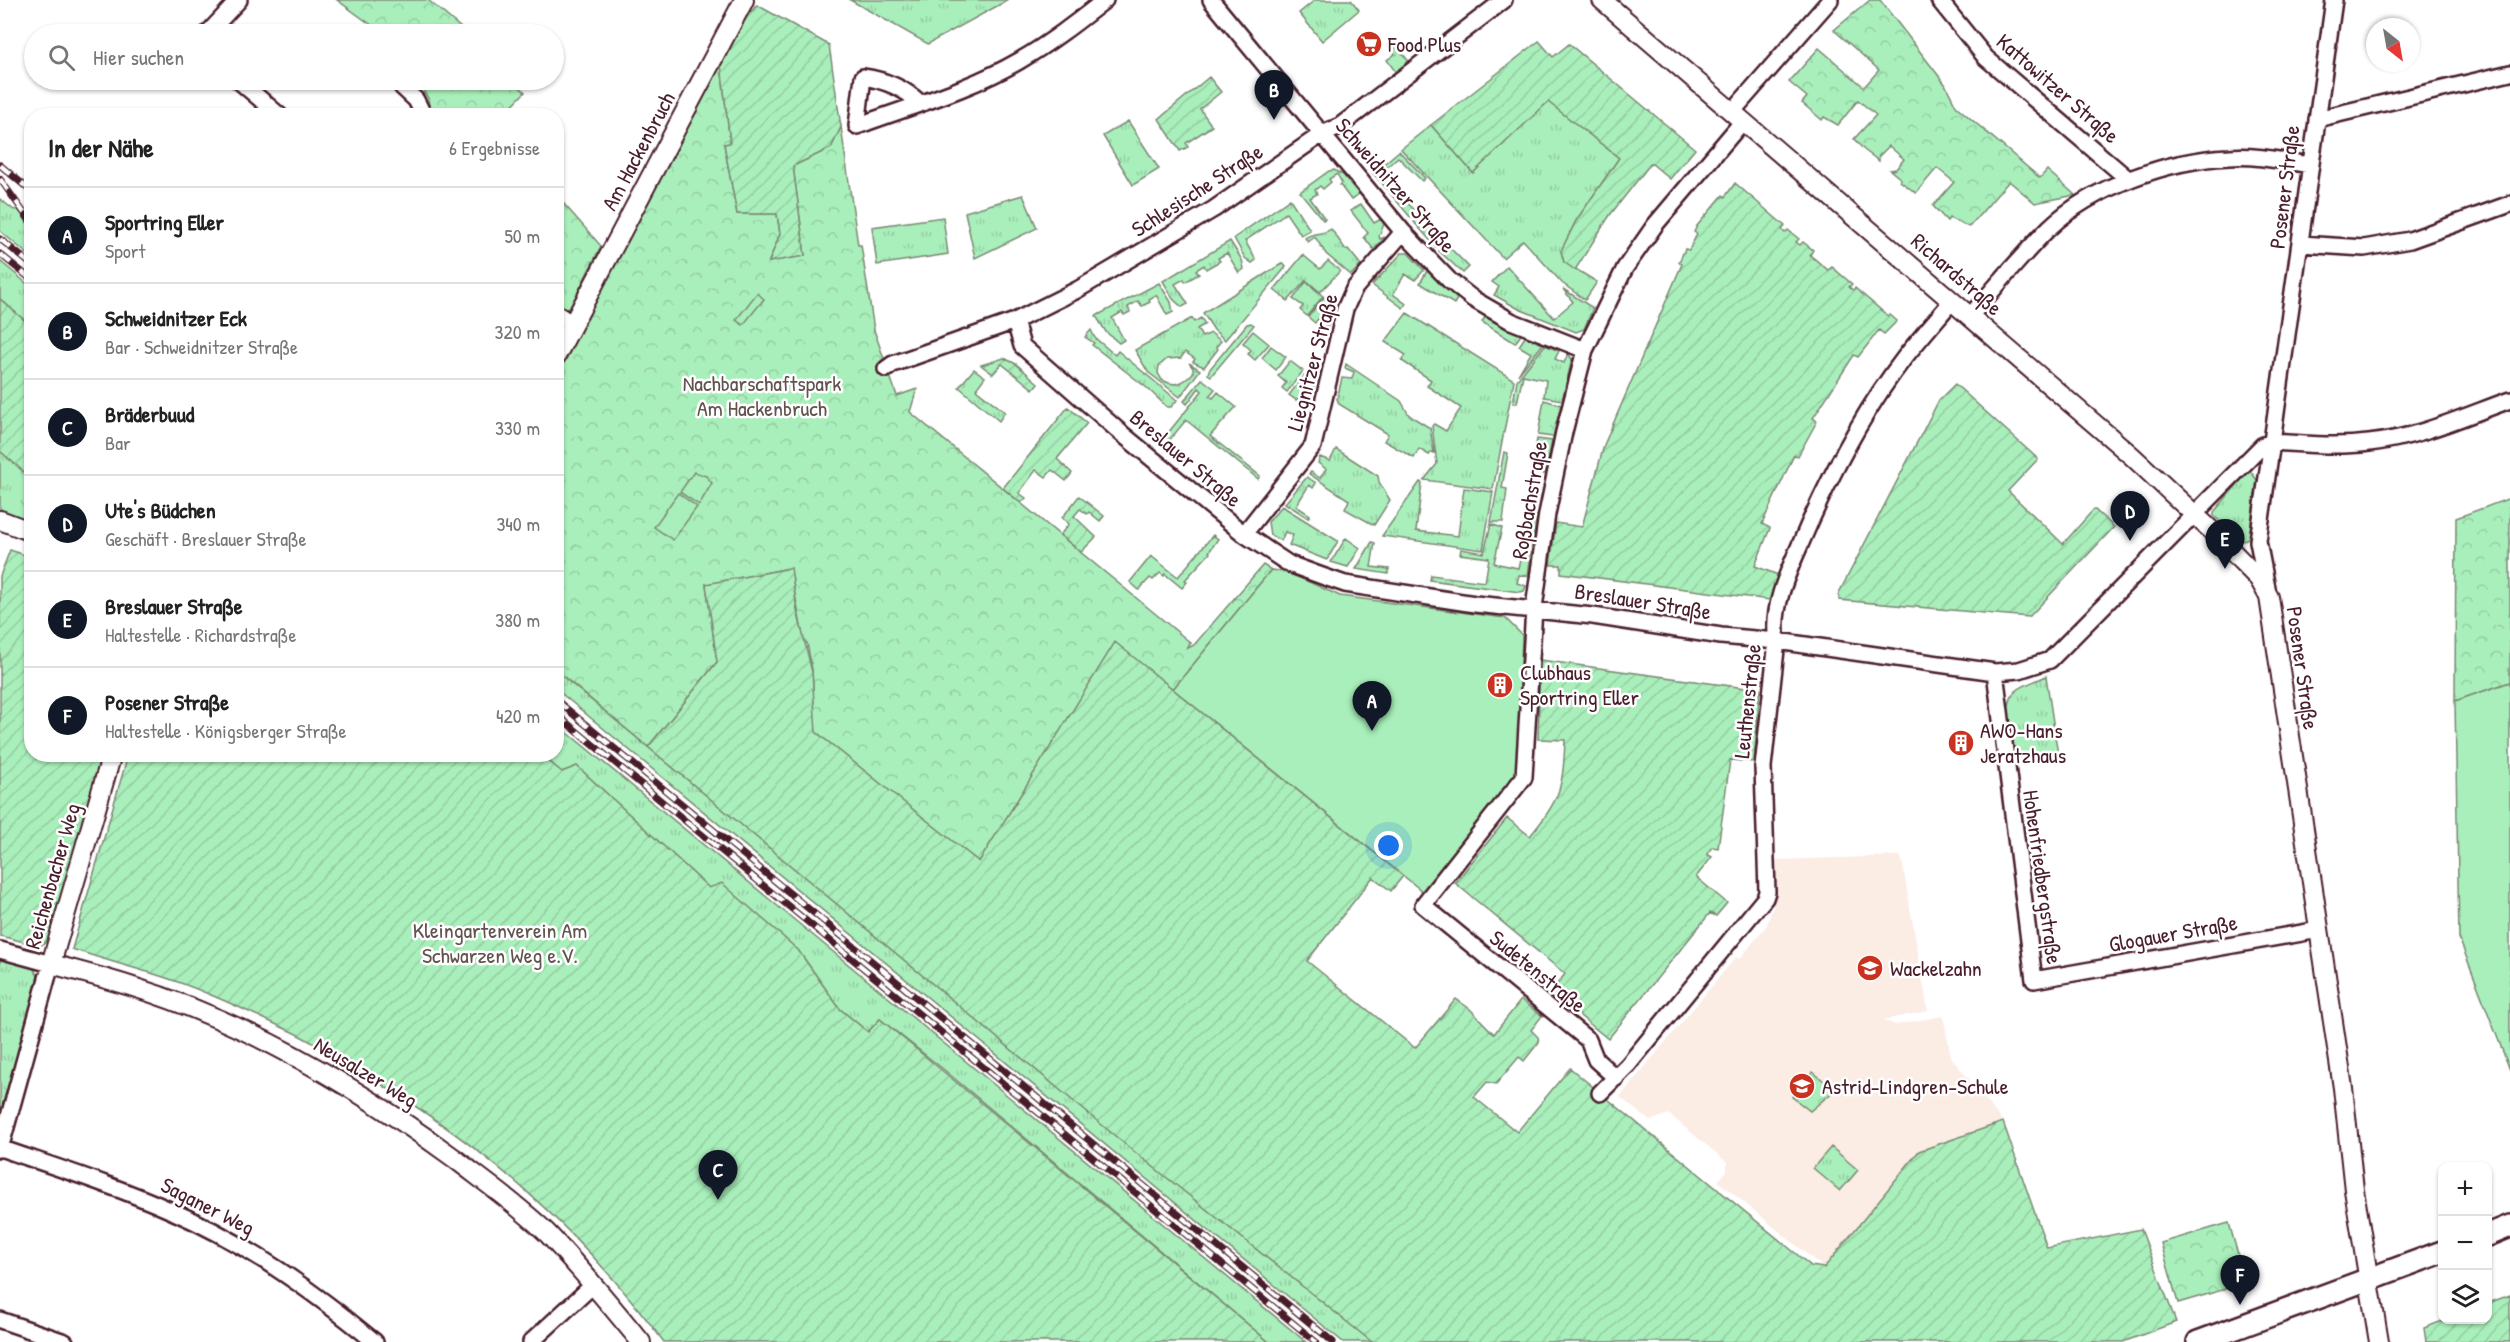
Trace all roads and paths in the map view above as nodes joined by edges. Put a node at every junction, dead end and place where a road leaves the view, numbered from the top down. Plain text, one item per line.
1 (239, 0) edge
2 (744, 0) edge
3 (1105, 0) edge
4 (1211, 0) edge
5 (1504, 0) edge
6 (1602, 0) edge
7 (1830, 0) edge
8 (1939, 0) edge
9 (2334, 0) edge
10 (216, 24) edge
11 (2510, 73) edge
12 (250, 90) edge
13 (405, 90) edge
14 (920, 103) dead end
15 (271, 108) edge
16 (420, 108) edge
17 (1738, 117) junction
18 (2317, 119) junction
19 (1322, 134) junction
20 (2310, 165) junction
21 (2128, 179) junction
22 (2510, 204) edge
23 (1403, 232) junction
24 (2301, 244) junction
25 (1952, 301) junction
26 (1970, 316) junction
27 (564, 318) edge
28 (1015, 321) junction
29 (573, 324) junction
30 (564, 341) edge
31 (1585, 350) junction
32 (886, 369) dead end
33 (2510, 400) edge
34 (2272, 442) junction
35 (2195, 514) junction
36 (0, 520) edge
37 (24, 529) edge
38 (1244, 534) junction
39 (2269, 597) junction
40 (1534, 608) junction
41 (1777, 641) junction
42 (1995, 672) junction
43 (110, 762) edge
44 (1423, 905) joint
45 (2319, 930) junction
46 (0, 950) edge
47 (51, 964) junction
48 (2034, 980) joint
49 (1616, 1078) junction
50 (1600, 1093) dead end
51 (0, 1149) edge
52 (2510, 1226) edge
53 (2492, 1233) edge
54 (2438, 1254) edge
55 (2370, 1280) junction
56 (593, 1285) junction
57 (0, 1320) edge
58 (65, 1342) edge
59 (375, 1342) edge
60 (531, 1342) edge
61 (641, 1342) edge
62 (2198, 1342) edge
63 (2379, 1342) edge

1 - 10 street
2 - 29 street, Am Hackenbruch
3 - 14 street
4 - 19 street, Schweidnitzer Straße
5 - 19 street, Schlesische Straße
6 - 17 street, Richardstraße
7 - 17 street, Roßbachstraße
8 - 21 street, Kattowitzer Straße
9 - 18 street, Posener Straße
11 - 18 street
12 - 15 street
13 - 16 street
17 - 25 street, Richardstraße
17 - 31 street, Roßbachstraße
18 - 20 street, Posener Straße
19 - 23 street, Schweidnitzer Straße
19 - 28 street, Schlesische Straße
20 - 21 street
20 - 24 street, Posener Straße
21 - 26 street
22 - 24 street
23 - 31 street, Schweidnitzer Straße
23 - 38 street, Liegnitzer Straße
24 - 34 street, Posener Straße
25 - 26 street, Richardstraße
25 - 41 street, Leuthenstraße
26 - 35 street, Richardstraße
27 - 29 street
28 - 32 street, Schlesische Straße
28 - 38 street, Breslauer Straße
29 - 30 street, Am Hackenbruch
31 - 40 street, Roßbachstraße
33 - 34 street
34 - 35 street, Breslauer Straße
34 - 39 street, Posener Straße
35 - 39 street, Richardstraße
35 - 42 street, Breslauer Straße
36 - 37 street
38 - 40 street, Breslauer Straße
39 - 45 street, Posener Straße
40 - 41 street, Breslauer Straße
40 - 44 street, Roßbachstraße
41 - 42 street, Breslauer Straße
41 - 49 street, Leuthenstraße
42 - 48 street, Hohenfriedbergstraße
43 - 47 street, Reichenbacher Weg
44 - 49 street, Sudetenstraße
45 - 48 street, Glogauer Straße
45 - 55 street, Posener Straße
46 - 47 street, Neusalzer Weg
47 - 51 street, Reichenbacher Weg
47 - 56 street, Neusalzer Weg
49 - 50 street, Leuthenstraße
51 - 59 street, Saganer Weg
52 - 53 main road
54 - 55 main road
55 - 62 main road
55 - 63 street, Posener Straße
56 - 60 street
56 - 61 street, Neusalzer Weg
57 - 58 street

